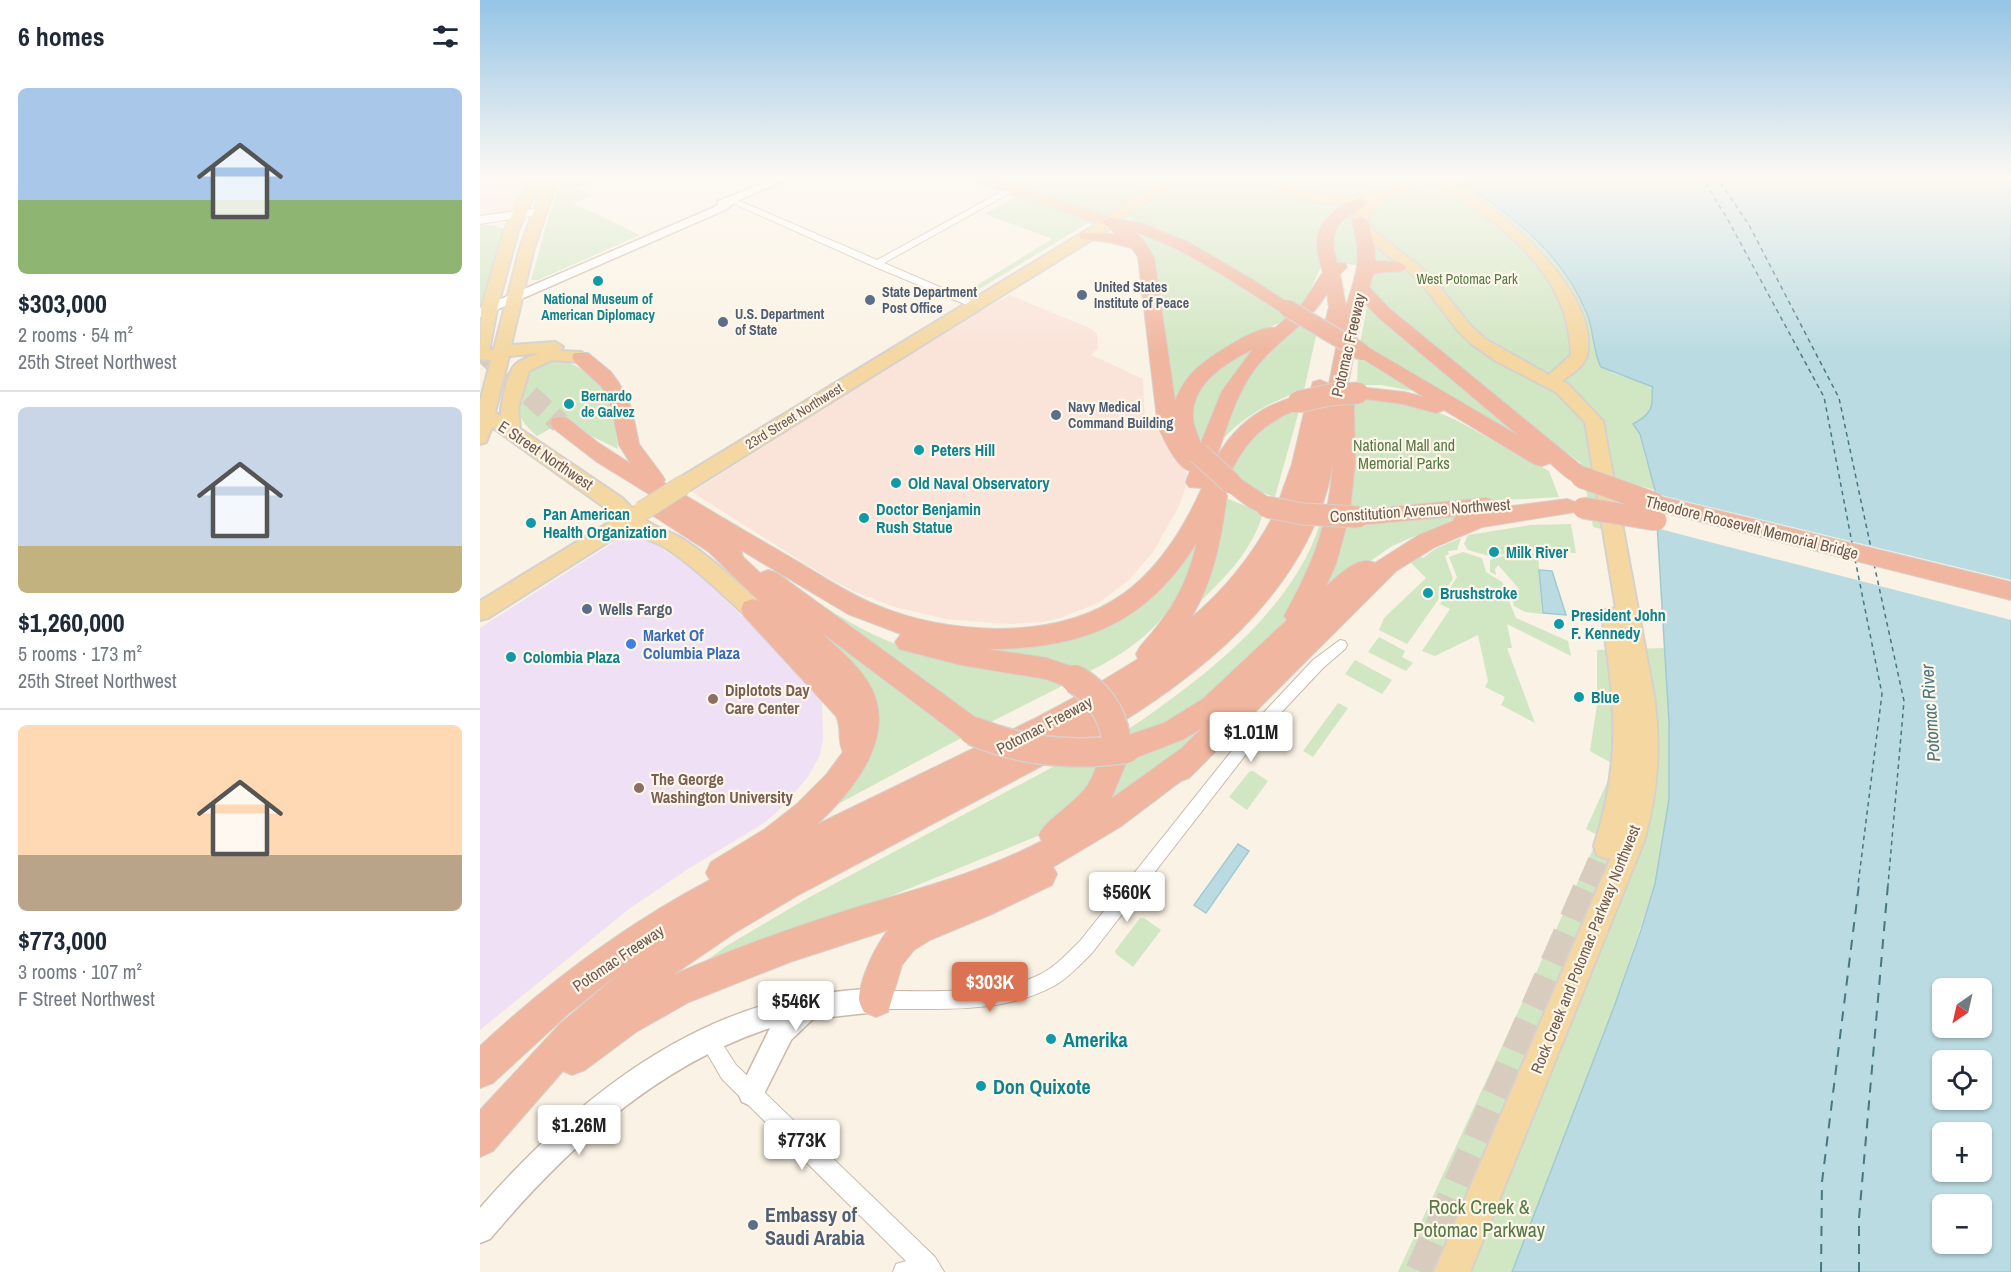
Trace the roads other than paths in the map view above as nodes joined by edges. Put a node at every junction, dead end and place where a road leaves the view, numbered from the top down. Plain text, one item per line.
1 (511, 235) edge
2 (532, 235) edge
3 (657, 235) edge
4 (811, 235) edge
5 (928, 235) edge
6 (1128, 235) edge
7 (1156, 235) edge
8 (1325, 235) edge
9 (1356, 235) edge
10 (1364, 235) edge
11 (1371, 235) edge
12 (1518, 235) edge
13 (1087, 236) joint
14 (1366, 243) junction
15 (1142, 251) junction
16 (876, 264) junction
17 (1399, 267) junction
18 (1332, 272) junction
19 (1363, 280) junction
20 (513, 299) junction
21 (974, 305) junction
22 (1449, 309) junction
23 (485, 311) edge
24 (1292, 313) junction
25 (500, 352) junction
26 (480, 354) edge
27 (581, 357) junction
28 (1353, 358) junction
29 (480, 359) edge
30 (1551, 382) junction
31 (1579, 404) junction
32 (483, 412) edge
33 (516, 434) junction
34 (1502, 437) junction
35 (480, 438) edge
36 (480, 452) edge
37 (1195, 459) junction
38 (1581, 477) junction
39 (1227, 480) junction
40 (673, 488) junction
41 (1575, 507) junction
42 (637, 514) junction
43 (1481, 518) junction
44 (718, 548) junction
45 (757, 551) junction
46 (2011, 591) edge
47 (753, 609) joint
48 (2011, 609) edge
49 (480, 612) edge
50 (1094, 622) junction
51 (1278, 643) junction
52 (1340, 645) dead end
53 (1110, 689) junction
54 (1121, 743) junction
55 (1190, 757) junction
56 (845, 772) junction
57 (1607, 846) tunnel mouth
58 (813, 936) junction
59 (605, 963) junction
60 (876, 1000) junction
61 (807, 1008) junction
62 (709, 1041) junction
63 (480, 1070) edge
64 (751, 1093) junction
65 (483, 1134) edge
66 (480, 1229) edge
67 (928, 1270) edge
68 (904, 1272) edge
69 (1452, 1272) edge

1 - 23 main road
2 - 20 main road
3 - 20 street
4 - 16 street
5 - 16 street
6 - 15 highway, Constitution Avenue Northwest
7 - 24 highway, Constitution Avenue Northwest
8 - 18 highway, Potomac Freeway
9 - 14 main road
10 - 14 highway, Potomac Freeway
11 - 22 main road
12 - 30 main road
13 - 15 highway
13 - 21 main road, 23rd Street Northwest
14 - 17 main road
14 - 19 highway, Potomac Freeway
15 - 37 highway, Constitution Avenue Northwest
16 - 21 street
17 - 19 highway
17 - 22 main road
18 - 19 highway
18 - 24 highway
18 - 53 highway, Potomac Freeway
19 - 28 highway, Potomac Freeway
19 - 38 highway
20 - 23 street
20 - 25 main road
21 - 40 main road, 23rd Street Northwest
22 - 30 main road, Rock Creek and Potomac Parkway Northwest
23 - 26 main road
24 - 28 highway, Constitution Avenue Northwest, bridge
24 - 37 highway
24 - 50 highway
25 - 27 main road
25 - 29 main road
25 - 32 main road
27 - 33 main road
27 - 40 highway
28 - 34 highway, Constitution Avenue Northwest
28 - 51 highway
28 - 65 highway, Potomac Freeway
30 - 31 main road, Rock Creek and Potomac Parkway Northwest
31 - 57 main road, Rock Creek and Potomac Parkway Northwest
31 - 69 main road, Rock Creek and Potomac Parkway Northwest
32 - 33 main road, E Street Northwest
32 - 35 main road
33 - 36 main road
33 - 42 main road, E Street Northwest
34 - 38 highway, Theodore Roosevelt Memorial Bridge
34 - 39 highway, bridge
37 - 39 highway, Constitution Avenue Northwest
38 - 46 highway, Theodore Roosevelt Memorial Bridge, bridge
39 - 41 highway, Constitution Avenue Northwest, bridge
39 - 50 highway
39 - 53 highway
40 - 42 main road, 23rd Street Northwest, bridge
40 - 44 highway
40 - 45 highway
41 - 43 highway
41 - 48 highway, Theodore Roosevelt Memorial Bridge, bridge
42 - 47 main road, E Street Northwest
42 - 49 main road, 23rd Street Northwest
43 - 51 highway
43 - 55 highway
44 - 54 highway, bridge
44 - 56 highway
45 - 50 highway
45 - 54 highway, bridge
47 - 56 highway
51 - 54 highway
52 - 60 street
53 - 59 highway, Potomac Freeway
54 - 58 highway
55 - 58 highway
55 - 60 highway
56 - 59 highway
58 - 65 highway
59 - 63 highway, Potomac Freeway
60 - 61 street
61 - 62 street
61 - 64 street
62 - 64 street
62 - 66 street
64 - 67 street
67 - 68 street

